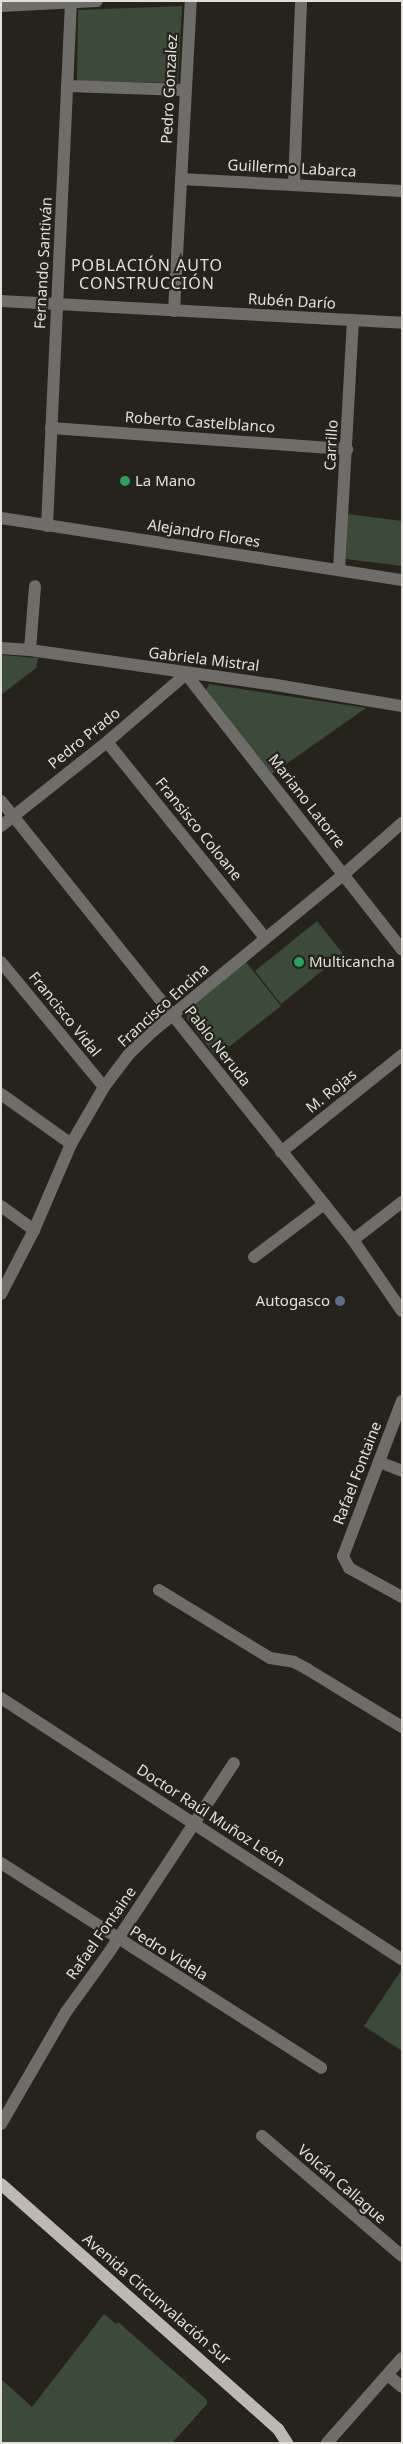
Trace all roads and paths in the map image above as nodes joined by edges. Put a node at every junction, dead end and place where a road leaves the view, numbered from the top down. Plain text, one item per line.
1 (97, 1) edge
2 (191, 1) edge
3 (301, 1) edge
4 (71, 2) edge
5 (1, 6) edge
6 (67, 86) junction
7 (185, 90) junction
8 (181, 179) junction
9 (294, 185) junction
10 (402, 191) edge
11 (1, 301) edge
12 (57, 304) junction
13 (174, 311) junction
14 (353, 321) junction
15 (402, 323) edge
16 (52, 428) junction
17 (347, 449) junction
18 (1, 518) edge
19 (47, 526) junction
20 (340, 570) junction
21 (402, 580) edge
22 (35, 586) dead end
23 (1, 648) edge
24 (30, 650) junction
25 (186, 674) junction
26 (402, 706) edge
27 (107, 742) junction
28 (1, 801) edge
29 (13, 816) junction
30 (402, 822) edge
31 (1, 826) edge
32 (344, 875) junction
33 (265, 938) junction
34 (402, 949) edge
35 (1, 962) edge
36 (173, 1015) junction
37 (402, 1056) edge
38 (104, 1087) junction
39 (1, 1094) edge
40 (71, 1144) junction
41 (281, 1152) junction
42 (402, 1202) edge
43 (324, 1204) junction
44 (1, 1206) edge
45 (34, 1230) junction
46 (353, 1240) junction
47 (254, 1257) dead end
48 (1, 1294) edge
49 (402, 1311) edge
50 (402, 1401) edge
51 (379, 1462) junction
52 (402, 1470) edge
53 (159, 1590) dead end
54 (402, 1597) edge
55 (1, 1698) edge
56 (402, 1727) edge
57 (234, 1763) dead end
58 (195, 1823) junction
59 (1, 1862) edge
60 (118, 1939) junction
61 (402, 1959) edge
62 (320, 2068) dead end
63 (1, 2124) edge
64 (262, 2136) dead end
65 (1, 2184) edge
66 (402, 2256) edge
67 (402, 2358) edge
68 (388, 2375) junction
69 (402, 2387) edge
70 (288, 2443) edge
71 (327, 2443) edge

1 - 4 street
2 - 7 street, Pedro Gonzalez
3 - 9 street
4 - 5 street
4 - 6 street, Fernando Santiván
6 - 7 street
6 - 12 street, Fernando Santiván
7 - 8 street, Pedro Gonzalez
8 - 9 street, Guillermo Labarca
8 - 13 street, Pedro Gonzalez
9 - 10 street, Guillermo Labarca
11 - 12 street, Rubén Darío
12 - 13 street, Rubén Darío
12 - 16 street, Fernando Santiván
13 - 14 street, Rubén Darío
14 - 15 street, Rubén Darío
14 - 17 street, Carrillo
16 - 17 street, Roberto Castelblanco
16 - 19 street, Fernando Santiván
17 - 20 street, Carrillo
18 - 19 street, Alejandro Flores
19 - 20 street, Alejandro Flores
20 - 21 street, Alejandro Flores
22 - 24 street
23 - 24 street, Gabriela Mistral
24 - 25 street, Gabriela Mistral
25 - 26 street, Gabriela Mistral
25 - 27 street, Pedro Prado
25 - 32 street, Mariano Latorre
27 - 29 street, Pedro Prado
27 - 33 street, Fransisco Coloane
28 - 29 street, Pablo Neruda
29 - 31 street, Pedro Prado
29 - 36 street, Pablo Neruda
30 - 32 street, Francisco Encina
32 - 33 street, Francisco Encina
32 - 34 street, Mariano Latorre
33 - 36 street, Francisco Encina
35 - 38 street, Francisco Vidal
36 - 38 street, Francisco Encina
36 - 41 street, Pablo Neruda
37 - 41 street, M. Rojas
38 - 40 street, Francisco Encina
39 - 40 street
40 - 45 street, Francisco Encina
41 - 43 street, Pablo Neruda
42 - 46 street
43 - 46 street, Pablo Neruda
43 - 47 street
44 - 45 street
45 - 48 street, Francisco Encina
46 - 49 street, Pablo Neruda
50 - 51 street, Rafael Fontaine
51 - 52 street
51 - 54 street, Rafael Fontaine
53 - 56 street
55 - 58 street, Doctor Raúl Muñoz León
57 - 58 street, Rafael Fontaine
58 - 60 street, Rafael Fontaine
58 - 61 street, Doctor Raúl Muñoz León
59 - 60 street, Pedro Videla
60 - 62 street, Pedro Videla
60 - 63 street, Rafael Fontaine
64 - 66 street, Volcán Callague
65 - 70 main road, Avenida Circunvalación Sur
67 - 68 street
68 - 69 street
68 - 71 street

